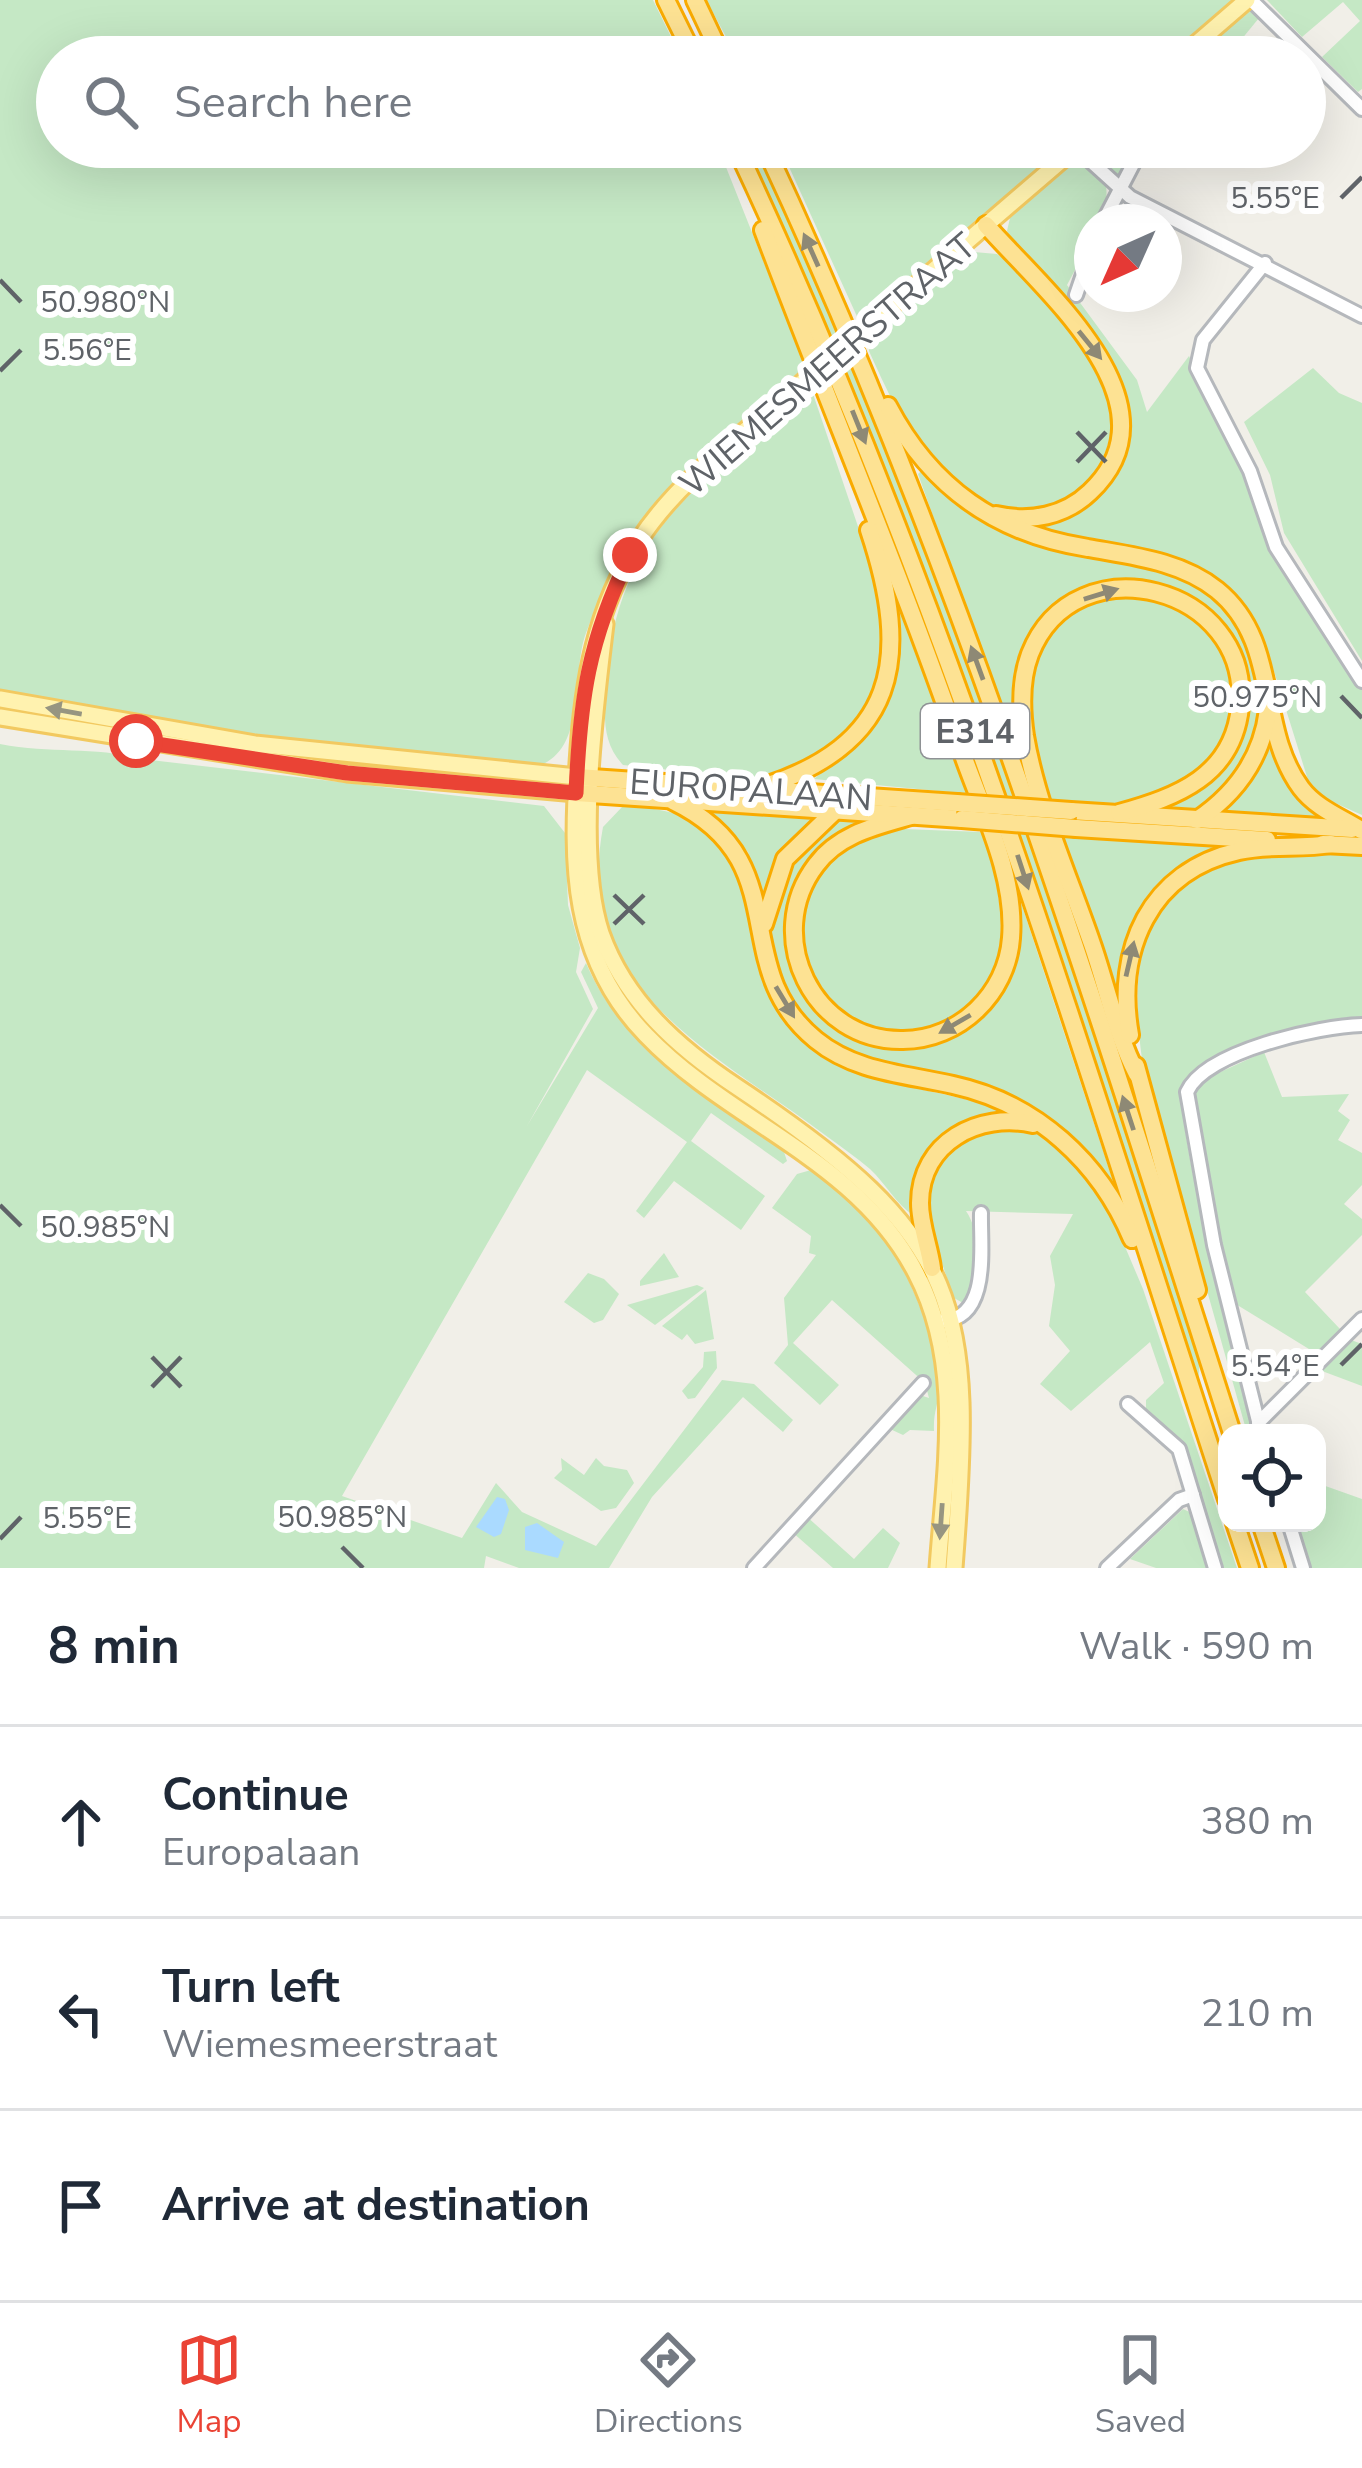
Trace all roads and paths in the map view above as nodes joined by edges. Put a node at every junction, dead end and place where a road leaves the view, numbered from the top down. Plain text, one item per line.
1 (667, 0) edge
2 (694, 0) edge
3 (1249, 0) edge
4 (684, 36) edge
5 (712, 36) edge
6 (1206, 36) edge
7 (1286, 36) edge
8 (1326, 74) edge
9 (1362, 109) edge
10 (745, 168) edge
11 (746, 168) edge
12 (774, 168) edge
13 (1052, 168) edge
14 (1098, 168) edge
15 (1130, 168) edge
16 (1118, 188) junction
17 (1111, 204) edge
18 (986, 225) junction
19 (1265, 263) junction
20 (1362, 316) edge
21 (857, 354) junction
22 (848, 454) junction
23 (973, 507) junction
24 (1362, 682) edge
25 (1270, 697) junction
26 (0, 699) edge
27 (0, 717) edge
28 (587, 741) junction
29 (545, 775) junction
30 (640, 781) junction
31 (584, 786) junction
32 (756, 789) junction
33 (528, 790) junction
34 (622, 796) junction
35 (872, 797) junction
36 (673, 801) junction
37 (834, 811) junction
38 (959, 811) junction
39 (1119, 813) junction
40 (911, 816) junction
41 (1200, 818) junction
42 (1074, 819) junction
43 (582, 828) junction
44 (1361, 830) edge
45 (1164, 832) junction
46 (1331, 844) junction
47 (1362, 846) edge
48 (761, 936) junction
49 (1362, 1025) edge
50 (1137, 1074) junction
51 (1047, 1128) junction
52 (981, 1213) dead end
53 (932, 1268) junction
54 (1166, 1310) junction
55 (1362, 1318) edge
56 (944, 1321) junction
57 (1204, 1344) junction
58 (922, 1390) dead end
59 (1138, 1406) dead end
60 (1229, 1424) edge
61 (1259, 1424) edge
62 (1264, 1424) edge
63 (1218, 1470) edge
64 (1193, 1495) junction
65 (1238, 1532) edge
66 (1264, 1532) edge
67 (1291, 1532) edge
68 (754, 1568) edge
69 (938, 1568) edge
70 (954, 1568) edge
71 (1107, 1568) edge
72 (1215, 1568) edge
73 (1250, 1568) edge
74 (1276, 1568) edge
75 (1303, 1568) edge

1 - 4 highway
2 - 5 highway
3 - 6 main road
3 - 7 street
8 - 9 street
10 - 22 highway
11 -> 54 highway, E314
21 -> 12 highway, E314
13 - 18 main road, WIEMESMEERSTRAAT
14 - 16 street
15 - 16 street
16 - 17 street
16 - 19 street
18 -> 23 highway
18 - 28 main road, WIEMESMEERSTRAAT, bridge
19 - 20 street
19 - 24 street
21 - 23 highway
57 -> 21 highway, E314
22 - 32 highway
22 -> 40 highway
23 - 25 highway
25 - 41 highway
25 - 44 highway
29 -> 26 main road, EUROPALAAN
27 - 33 main road, EUROPALAAN
28 - 29 main road
28 - 30 main road
28 - 31 main road, WIEMESMEERSTRAAT
29 - 31 main road, EUROPALAAN
30 - 31 highway, EUROPALAAN
30 - 32 highway, EUROPALAAN
31 - 33 main road, EUROPALAAN
31 - 34 highway, EUROPALAAN
31 - 43 main road, WIEMESMEERSTRAAT
32 - 35 highway, EUROPALAAN
33 - 43 main road
34 - 36 highway, EUROPALAAN
34 - 43 main road
35 - 37 highway
35 - 38 highway, EUROPALAAN
36 - 37 highway, EUROPALAAN
36 - 48 highway
37 - 40 highway, EUROPALAAN
37 - 48 highway
38 - 40 highway, EUROPALAAN
38 - 42 highway, EUROPALAAN, bridge
39 - 41 highway, EUROPALAAN
39 - 42 highway, EUROPALAAN
50 -> 39 highway
41 - 44 highway, EUROPALAAN
41 - 45 highway
42 - 45 highway, EUROPALAAN
43 - 53 main road, WIEMESMEERSTRAAT
43 - 56 main road, WIEMESMEERSTRAAT
45 - 46 highway, EUROPALAAN
46 - 47 highway, EUROPALAAN
50 -> 46 highway
48 -> 51 highway
49 - 61 street
50 - 57 highway
51 - 53 highway
51 - 54 highway
52 - 56 street
53 - 56 main road, WIEMESMEERSTRAAT
54 - 63 highway, E314
55 - 62 street
56 -> 69 main road, WIEMESMEERSTRAAT
56 - 70 main road, WIEMESMEERSTRAAT
57 - 60 highway, E314
58 - 68 street
59 - 64 street
64 - 71 street
64 - 72 street
65 - 73 highway
66 - 74 highway
67 - 75 street

